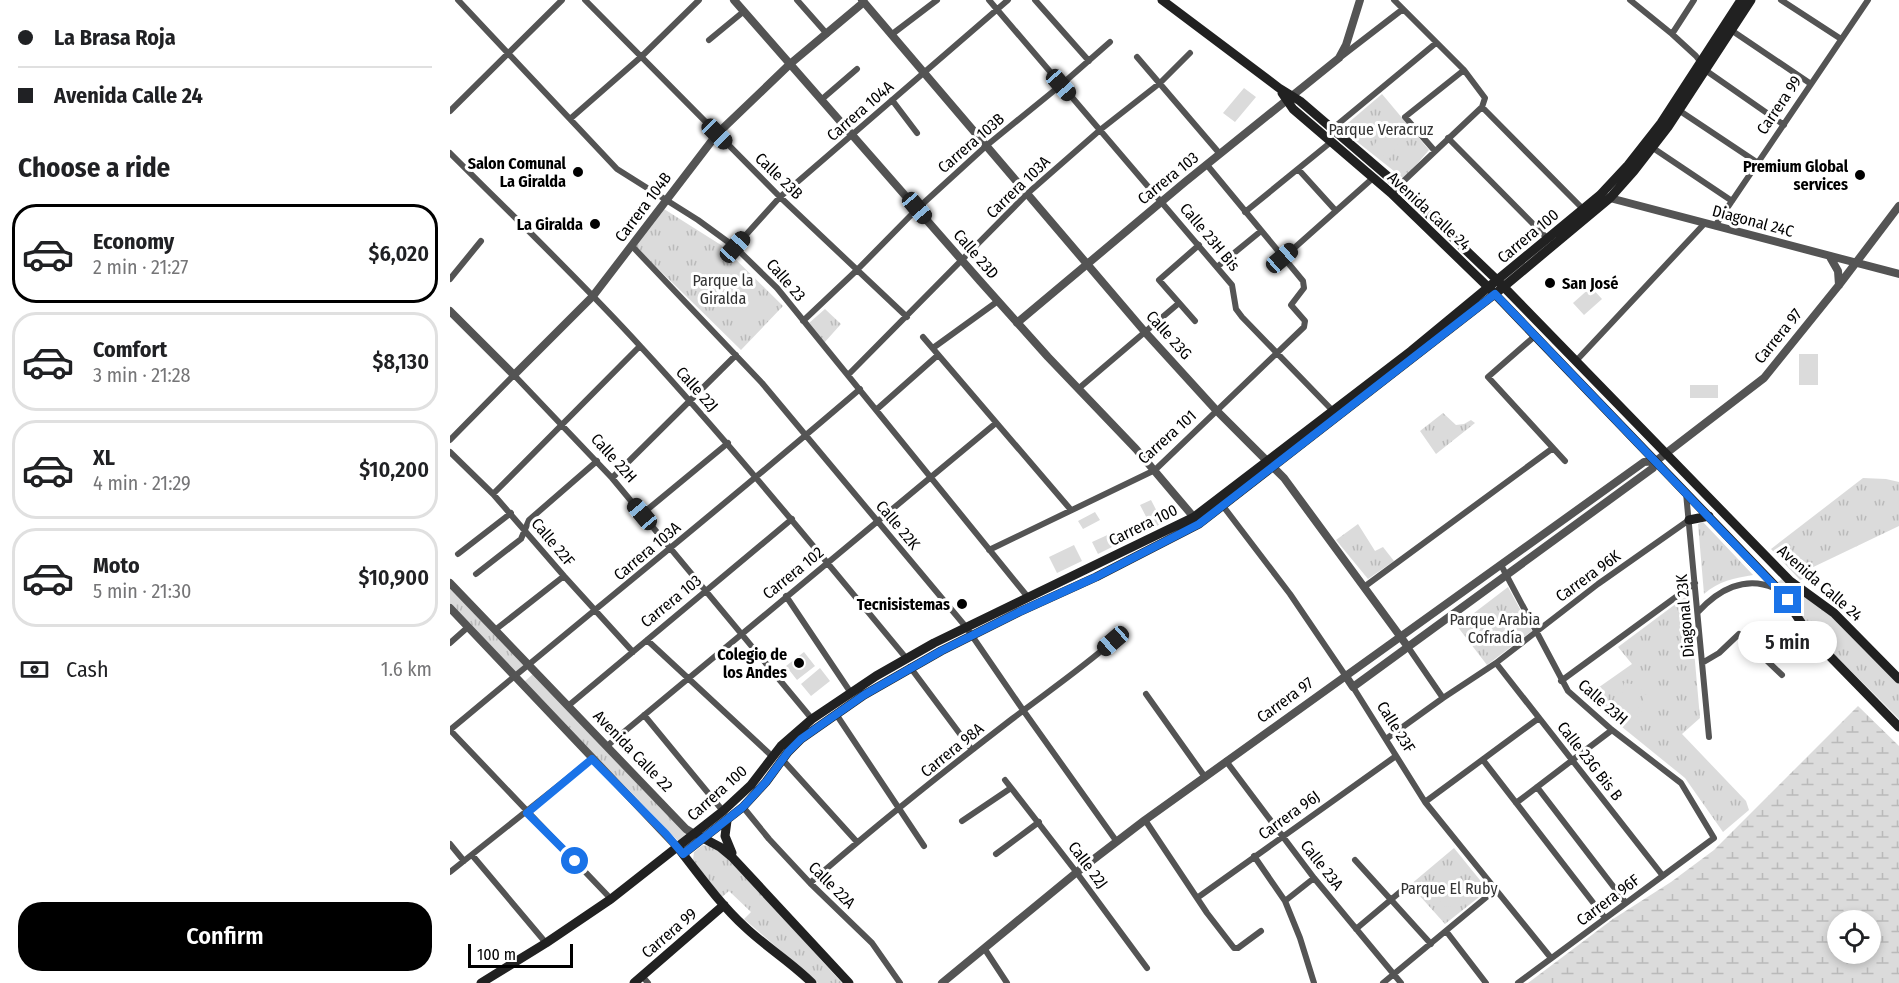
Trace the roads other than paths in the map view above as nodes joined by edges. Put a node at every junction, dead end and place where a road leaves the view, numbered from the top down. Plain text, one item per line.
1 (458, 0) edge
2 (562, 0) edge
3 (585, 0) edge
4 (699, 0) edge
5 (734, 0) edge
6 (797, 0) edge
7 (937, 0) edge
8 (989, 0) edge
9 (1008, 0) edge
10 (1035, 0) edge
11 (1162, 0) edge
12 (1360, 0) edge
13 (1394, 0) edge
14 (1630, 0) edge
15 (1644, 0) edge
16 (1694, 0) edge
17 (1741, 0) edge
18 (1751, 0) edge
19 (1782, 0) edge
20 (1868, 0) edge
21 (864, 1) edge
22 (1639, 7) junction
23 (1404, 9) junction
24 (998, 10) junction
25 (743, 12) junction
26 (1731, 30) junction
27 (827, 33) junction
28 (1672, 34) junction
29 (891, 35) junction
30 (1841, 39) junction
31 (710, 40) dead end
32 (1110, 42) dead end
33 (1436, 43) junction
34 (508, 53) junction
35 (1190, 53) dead end
36 (642, 56) junction
37 (1137, 57) dead end
38 (1339, 58) junction
39 (1089, 61) junction
40 (790, 64) junction
41 (1704, 65) junction
42 (857, 69) dead end
43 (1464, 70) junction
44 (924, 74) junction
45 (1160, 83) junction
46 (1811, 84) junction
47 (1061, 85) junction
48 (1290, 99) junction
49 (821, 100) junction
50 (892, 100) junction
51 (1482, 107) junction
52 (450, 111) edge
53 (1680, 111) junction
54 (570, 119) junction
55 (1784, 125) junction
56 (1332, 129) junction
57 (1100, 130) junction
58 (917, 133) dead end
59 (717, 134) junction
60 (852, 136) junction
61 (1448, 138) junction
62 (1331, 142) junction
63 (986, 146) junction
64 (1653, 148) junction
65 (1434, 150) junction
66 (450, 153) edge
67 (1220, 154) junction
68 (1758, 163) junction
69 (1207, 165) junction
70 (1298, 169) junction
71 (1372, 178) junction
72 (1399, 186) junction
73 (1028, 193) junction
74 (1391, 193) junction
75 (1605, 196) junction
76 (780, 197) junction
77 (666, 201) junction
78 (1162, 201) junction
79 (1732, 201) junction
80 (1899, 206) edge
81 (917, 208) junction
82 (1583, 209) junction
83 (1336, 211) junction
84 (1245, 212) junction
85 (1705, 223) junction
86 (1715, 226) junction
87 (1261, 231) junction
88 (1548, 239) junction
89 (481, 242) dead end
90 (1199, 245) junction
91 (632, 246) junction
92 (735, 247) junction
93 (1830, 257) junction
94 (1282, 258) junction
95 (962, 261) junction
96 (1088, 263) junction
97 (1855, 263) junction
98 (1217, 267) junction
99 (857, 270) junction
100 (1899, 274) edge
101 (450, 279) edge
102 (1501, 284) junction
103 (1839, 285) junction
104 (1492, 291) junction
105 (593, 296) junction
106 (998, 301) junction
107 (1179, 303) junction
108 (450, 311) edge
109 (907, 317) junction
110 (803, 321) junction
111 (1195, 321) dead end
112 (1017, 323) junction
113 (1145, 332) junction
114 (1535, 336) junction
115 (923, 337) dead end
116 (640, 346) junction
117 (933, 348) junction
118 (1278, 352) junction
119 (736, 355) junction
120 (938, 355) junction
121 (1576, 361) junction
122 (514, 375) junction
123 (848, 375) junction
124 (860, 389) junction
125 (1078, 389) junction
126 (690, 401) junction
127 (876, 410) junction
128 (1216, 410) junction
129 (1333, 411) junction
130 (562, 423) junction
131 (996, 423) junction
132 (807, 435) junction
133 (450, 440) edge
134 (728, 444) junction
135 (1553, 448) junction
136 (450, 452) edge
137 (1666, 454) junction
138 (597, 461) junction
139 (1565, 461) dead end
140 (1656, 461) junction
141 (1270, 464) junction
142 (1155, 470) junction
143 (756, 477) junction
144 (931, 477) junction
145 (612, 478) junction
146 (1686, 492) junction
147 (493, 494) junction
148 (1223, 506) junction
149 (1071, 510) junction
150 (511, 513) junction
151 (642, 514) junction
152 (1709, 516) junction
153 (792, 519) junction
154 (1197, 520) junction
155 (1689, 520) junction
156 (877, 521) junction
157 (525, 529) junction
158 (672, 549) junction
159 (989, 550) junction
160 (458, 554) dead end
161 (827, 563) junction
162 (1501, 564) junction
163 (476, 574) dead end
164 (1507, 575) junction
165 (564, 576) junction
166 (450, 583) edge
167 (1695, 583) junction
168 (1364, 587) junction
169 (708, 591) junction
170 (1781, 592) junction
171 (786, 596) junction
172 (1027, 596) junction
173 (450, 608) edge
174 (596, 611) junction
175 (1698, 612) junction
176 (468, 627) junction
177 (495, 630) junction
178 (969, 631) junction
179 (1536, 632) junction
180 (741, 633) junction
181 (1400, 637) junction
182 (647, 640) junction
183 (1113, 641) dead end
184 (450, 643) edge
185 (1408, 647) junction
186 (633, 652) junction
187 (908, 663) junction
188 (1496, 663) junction
189 (1702, 663) junction
190 (527, 664) junction
191 (1345, 675) junction
192 (1782, 675) dead end
193 (515, 677) junction
194 (687, 679) junction
195 (1899, 679) edge
196 (1561, 681) junction
197 (1353, 687) junction
198 (851, 693) junction
199 (1146, 694) dead end
200 (1443, 698) junction
201 (568, 705) junction
202 (1023, 711) junction
203 (836, 714) junction
204 (644, 716) junction
205 (1539, 718) junction
206 (812, 719) junction
207 (1899, 727) edge
208 (450, 730) edge
209 (1612, 730) junction
210 (1709, 737) dead end
211 (1386, 739) junction
212 (607, 746) junction
213 (972, 750) junction
214 (1396, 756) junction
215 (778, 758) junction
216 (592, 759) junction
217 (1483, 760) junction
218 (1572, 760) junction
219 (1226, 761) junction
220 (1204, 777) junction
221 (1005, 780) dead end
222 (1537, 787) junction
223 (1011, 788) junction
224 (1425, 802) junction
225 (1516, 803) junction
226 (743, 807) junction
227 (900, 809) junction
228 (527, 813) junction
229 (725, 816) junction
230 (1145, 820) junction
231 (962, 821) dead end
232 (1039, 822) junction
233 (694, 834) junction
234 (1282, 837) junction
235 (704, 838) junction
236 (1714, 838) joint
237 (857, 842) junction
238 (1117, 842) junction
239 (450, 844) edge
240 (924, 846) dead end
241 (680, 851) junction
242 (996, 854) dead end
243 (472, 855) junction
244 (1254, 856) junction
245 (1355, 860) dead end
246 (464, 861) junction
247 (740, 865) junction
248 (450, 872) edge
249 (1077, 872) junction
250 (1663, 876) junction
251 (1314, 878) junction
252 (810, 883) junction
253 (1406, 887) dead end
254 (1496, 890) junction
255 (1197, 898) junction
256 (611, 899) junction
257 (1285, 901) junction
258 (1390, 901) junction
259 (1626, 903) junction
260 (724, 905) junction
261 (1605, 918) junction
262 (1356, 928) junction
263 (1261, 931) dead end
264 (1446, 931) junction
265 (546, 943) junction
266 (1431, 944) junction
267 (984, 948) junction
268 (1551, 958) junction
269 (1147, 968) dead end
270 (1395, 975) junction
271 (645, 980) edge
272 (481, 983) edge
273 (634, 983) edge
274 (812, 983) edge
275 (849, 983) edge
276 (900, 983) edge
277 (942, 983) edge
278 (1007, 983) edge
279 (1314, 983) edge
280 (1383, 983) edge
281 (1401, 983) edge
282 (1486, 983) edge
283 (1518, 983) edge

1 - 34 street, Calle 23
2 - 34 street
3 - 36 street, Calle 23B
4 - 36 street
5 - 25 street, Calle 23D
6 - 27 street
7 - 29 street
8 - 24 street, Calle 23H Bis
9 - 24 street, Carrera 104A
10 - 39 street
11 - 48 main road, Avenida Calle 24
12 - 38 street, Carrera 103
13 - 23 street
14 - 22 street
15 - 22 street
16 - 28 street
17 - 41 main road, Carrera 100
18 - 26 main road, Carrera 100
19 - 30 street
20 - 30 street, Carrera 99
21 - 27 street, Carrera 104B
21 - 29 street, Calle 23G
22 - 28 street
23 - 33 street
23 - 38 street, Carrera 103
24 - 44 street, Carrera 104A
24 - 47 street, Calle 23H Bis
25 - 31 street
25 - 40 street, Calle 23D
26 - 41 main road, Carrera 100
26 - 46 street
27 - 40 street, Carrera 104B
28 - 41 street
29 - 44 street, Calle 23G
30 - 46 street, Carrera 99
32 - 39 street, Carrera 103B
33 - 43 street
33 - 56 street
34 - 52 street
34 - 54 street, Calle 23
35 - 45 street, Carrera 103A
36 - 54 street
36 - 59 street, Calle 23B
37 - 45 street
38 - 48 street, Carrera 103
39 - 47 street, Carrera 103B
40 - 49 street, Calle 23D
40 - 59 street, Carrera 104B
41 - 53 main road, Carrera 100
41 - 55 street
41 - 75 main road, Carrera 100
42 - 49 street
43 - 51 street
43 - 65 street
44 - 50 street, Carrera 104A
44 - 63 street, Calle 23G
45 - 57 street, Carrera 103A
45 - 67 street
46 - 55 street, Carrera 99
47 - 57 street, Calle 23H Bis
47 - 63 street, Carrera 103B
48 - 56 main road, Avenida Calle 24
48 - 62 main road, Avenida Calle 24
48 - 67 street, Carrera 103
49 - 60 street, Calle 23D
50 - 58 street
50 - 60 street, Carrera 104A
51 - 61 street
51 - 82 street
53 - 64 main road, Carrera 100
53 - 68 street
54 - 77 street, Calle 23
55 - 68 street, Carrera 99
56 - 72 main road, Avenida Calle 24
57 - 73 street, Carrera 103A
57 - 78 street, Calle 23H Bis
59 - 76 street, Calle 23B
59 - 77 street, Carrera 104B
60 - 76 street, Carrera 104A
60 - 81 street, Calle 23D
61 - 65 street
61 - 88 street
62 - 70 street
62 - 71 main road, Avenida Calle 24
63 - 73 street, Calle 23G
63 - 81 street, Carrera 103B
64 - 75 main road, Carrera 100
64 - 79 street
65 - 72 street
66 - 105 street, Calle 22J
67 - 69 street, Carrera 103
68 - 79 street, Carrera 99
69 - 78 street, Carrera 103
69 - 84 street
70 - 83 street
70 - 84 street
71 - 74 main road, Avenida Calle 24
71 - 83 street
72 - 74 street
72 - 102 main road, Avenida Calle 24
73 - 95 street, Carrera 103A
73 - 96 street, Calle 23G
74 - 104 main road, Avenida Calle 24
75 - 82 main road, Carrera 100
75 - 85 street, Diagonal 24C
75 - 102 main road, Carrera 100
76 - 92 street, Carrera 104A
76 - 99 street, Calle 23B
77 - 91 street, Carrera 104B
77 - 92 street, Calle 23
78 - 90 street, Calle 23H Bis
78 - 96 street, Carrera 103
79 - 86 street, Carrera 99
80 - 97 street, Carrera 97
81 - 95 street, Calle 23D
81 - 99 street, Carrera 103B
82 - 88 main road, Carrera 100
83 - 94 street
84 - 87 street
85 - 86 street, Diagonal 24C
85 - 121 street
86 - 93 street, Diagonal 24C
87 - 94 street
87 - 98 street
88 - 102 main road, Carrera 100
89 - 101 street
90 - 98 street, Calle 23H Bis
90 - 107 street
91 - 105 street, Carrera 104B
91 - 119 street, Calle 22K
92 - 110 street, Calle 23
93 - 97 street, Diagonal 24C
93 - 103 street
94 - 118 street, Carrera 101
95 - 106 street, Calle 23D
95 - 109 street, Carrera 103A
96 - 112 street, Carrera 103
96 - 113 street, Calle 23G
97 - 100 street, Diagonal 24C
97 - 103 street, Carrera 97
98 - 118 street, Calle 23H Bis
99 - 109 street, Calle 23B
99 - 110 street, Carrera 103B
102 - 104 main road, Carrera 100
102 - 121 main road, Avenida Calle 24
103 - 137 street, Carrera 97
104 - 114 main road, Avenida Calle 24
104 - 129 main road, Carrera 100
104 - 141 main road, Carrera 100
105 - 116 street, Calle 22J
105 - 122 street, Carrera 104B
106 - 112 street, Calle 23D
106 - 117 street
107 - 111 street
107 - 113 street
108 - 122 street, Calle 22H
109 - 123 street, Carrera 103A
110 - 123 street, Calle 23
112 - 125 street, Calle 23D
113 - 125 street
113 - 128 street, Calle 23G
114 - 135 street
114 - 140 main road, Avenida Calle 24
115 - 117 street
116 - 126 street, Calle 22J
116 - 130 street
117 - 120 street
118 - 128 street, Carrera 101
118 - 129 street, Calle 23H Bis
119 - 126 street
119 - 132 street, Calle 22K
120 - 127 street
120 - 131 street
121 - 137 main road, Avenida Calle 24
122 - 130 street, Calle 22H
122 - 133 street, Carrera 104B
123 - 124 street, Calle 23
124 - 127 street, Calle 23
124 - 132 street, Carrera 103A
125 - 142 street, Calle 23D
126 - 134 street, Calle 22J
126 - 145 street
127 - 144 street, Calle 23
128 - 141 street, Calle 23G
128 - 142 street, Carrera 101
129 - 141 main road, Carrera 100
130 - 138 street, Calle 22H
130 - 147 street
131 - 144 street, Carrera 102
131 - 149 street
132 - 143 street, Carrera 103A
132 - 156 street, Calle 22K
134 - 143 street, Calle 22J
134 - 151 street
135 - 139 street
135 - 168 street
136 - 147 street, Calle 22F
137 - 140 street, Carrera 97
137 - 195 main road, Avenida Calle 24
138 - 145 street, Calle 22H
138 - 157 street
140 - 146 main road, Avenida Calle 24
140 - 162 street, Carrera 97
140 - 164 street, Carrera 97
141 - 148 main road, Carrera 100
141 - 154 main road, Carrera 100
141 - 168 street, Calle 23G
142 - 149 street, Carrera 101
142 - 154 street, Calle 23D
143 - 153 street, Calle 22J
143 - 158 street, Carrera 103A
144 - 156 street, Carrera 102
144 - 159 street, Calle 23
145 - 151 street, Calle 22H
146 - 152 main road, Avenida Calle 24
146 - 155 street, Diagonal 23K
147 - 150 street, Calle 22F
148 - 154 main road, Carrera 100
148 - 191 street, Calle 23F
149 - 159 street, Carrera 101
150 - 157 street, Calle 22F
150 - 160 street
151 - 158 street, Calle 22H
152 - 155 main road
152 - 170 main road, Avenida Calle 24
153 - 161 street, Calle 22J
153 - 169 street, Carrera 103
154 - 172 main road, Carrera 100
154 - 178 main road, Carrera 100
155 - 167 street, Diagonal 23K
155 - 179 street, Carrera 96K
156 - 161 street, Carrera 102
156 - 178 street, Calle 22K
157 - 163 street
157 - 165 street, Calle 22F
158 - 169 street, Calle 22H
158 - 174 street, Carrera 103A
159 - 172 street, Calle 23
161 - 171 street, Carrera 102
161 - 187 street, Calle 22J
162 - 164 street, Calle 23H
162 - 181 street, Carrera 97
164 - 179 street, Calle 23H
164 - 185 street, Carrera 97
165 - 174 street, Calle 22F
165 - 177 street
166 - 177 street, Avenida Calle 22
167 - 175 street, Diagonal 23K
167 - 196 street
168 - 181 street, Calle 23G
169 - 180 street, Calle 22H
169 - 182 street, Carrera 103
170 - 175 street
170 - 207 main road, Avenida Calle 24
171 - 180 street, Carrera 102
171 - 198 street
172 - 178 main road, Carrera 100
173 - 176 street, Avenida Calle 22
174 - 186 street, Calle 22F
174 - 190 street, Carrera 103A
175 - 189 street, Diagonal 23K
176 - 184 street
176 - 193 street, Avenida Calle 22
177 - 190 street, Avenida Calle 22
178 - 187 main road, Carrera 100
178 - 202 street, Calle 22K
179 - 188 street, Carrera 96K
179 - 196 street, Calle 23H
180 - 194 street, Carrera 102
180 - 206 street, Calle 22H
181 - 185 street, Calle 23G
181 - 191 street, Carrera 97
182 - 186 street, Carrera 103
182 - 194 street
183 - 202 street, Carrera 98A
185 - 197 street, Carrera 97
185 - 200 street, Calle 23G
186 - 201 street, Carrera 103
187 - 198 main road, Carrera 100
187 - 203 main road, Carrera 100
187 - 213 street, Calle 22J
188 - 200 street, Carrera 96K
188 - 205 street, Calle 23G Bis B
189 - 192 street
189 - 210 street, Diagonal 23K
190 - 193 street, Carrera 103A
190 - 201 street, Avenida Calle 22
191 - 197 street, Calle 23F
191 - 219 street, Carrera 97
193 - 208 street, Carrera 103A
193 - 216 street, Avenida Calle 22
194 - 204 street, Carrera 102
194 - 215 street
196 - 209 street, Calle 23H
197 - 211 street, Calle 23F
198 - 206 main road, Carrera 100
199 - 220 street
200 - 211 street, Carrera 96K
201 - 212 street, Avenida Calle 22
202 - 213 street, Carrera 98A
202 - 238 street, Calle 22K
203 - 215 main road, Carrera 100
203 - 227 street
204 - 212 street, Carrera 102
204 - 229 street
205 - 217 street
205 - 218 street, Calle 23G Bis B
206 - 215 main road, Carrera 100
208 - 228 street
209 - 218 street
209 - 236 street, Calle 23H
211 - 214 street, Calle 23F
212 - 233 street, Avenida Calle 22
213 - 227 street, Carrera 98A
214 - 224 street, Calle 23F
214 - 234 street, Carrera 96J
215 - 226 main road, Carrera 100
215 - 229 main road, Carrera 100
215 - 237 street
216 - 228 street
216 - 241 street, Avenida Calle 22
217 - 224 street
217 - 225 street
218 - 222 street
218 - 250 street, Calle 23G Bis B
219 - 220 street, Carrera 97
219 - 234 street, Calle 23A
220 - 230 street, Carrera 97
221 - 223 street, Calle 22J
222 - 225 street
222 - 259 street
223 - 231 street
223 - 232 street, Calle 22J
224 - 254 street, Calle 23F
225 - 261 street
226 - 229 main road, Carrera 100
226 - 252 street, Calle 22A
227 - 237 street, Carrera 98A
227 - 240 street
228 - 243 street
228 - 256 street
229 - 233 main road, Carrera 100
229 - 235 main road, Carrera 100
229 - 247 main road
230 - 238 street, Carrera 97
230 - 255 street
232 - 242 street
232 - 249 street, Calle 22J
233 - 235 main road, Avenida Calle 22
233 - 241 main road, Carrera 100
234 - 244 street, Carrera 96J
234 - 251 street, Calle 23A
235 - 241 main road, Carrera 100
235 - 247 main road, Avenida Calle 22
236 - 250 street, Carrera 96F
237 - 252 street, Carrera 98A
238 - 249 street, Carrera 97
239 - 246 street
241 - 256 main road, Carrera 100
241 - 260 main road, Avenida Calle 22
243 - 246 street
243 - 265 street
244 - 255 street, Carrera 96J
244 - 257 street
245 - 258 street
246 - 248 street
247 - 275 main road, Avenida Calle 22
249 - 267 street, Carrera 97
249 - 269 street, Calle 22J
250 - 259 street, Carrera 96F
251 - 257 street
251 - 262 street, Calle 23A
252 - 276 street, Calle 22A
253 - 258 street
254 - 264 street
254 - 268 street, Calle 23F
255 - 263 street
256 - 265 main road, Carrera 100
257 - 279 street
258 - 262 street
258 - 266 street
259 - 261 street, Carrera 96F
260 - 271 main road, Carrera 99
260 - 274 main road, Avenida Calle 22
261 - 268 street, Carrera 96F
262 - 270 street, Calle 23A
264 - 266 street
264 - 282 street
265 - 272 main road, Carrera 100
266 - 270 street
267 - 277 street, Carrera 97
267 - 278 street
268 - 283 street, Carrera 96F
270 - 280 street
270 - 281 street, Calle 23A
271 - 273 main road, Carrera 99

